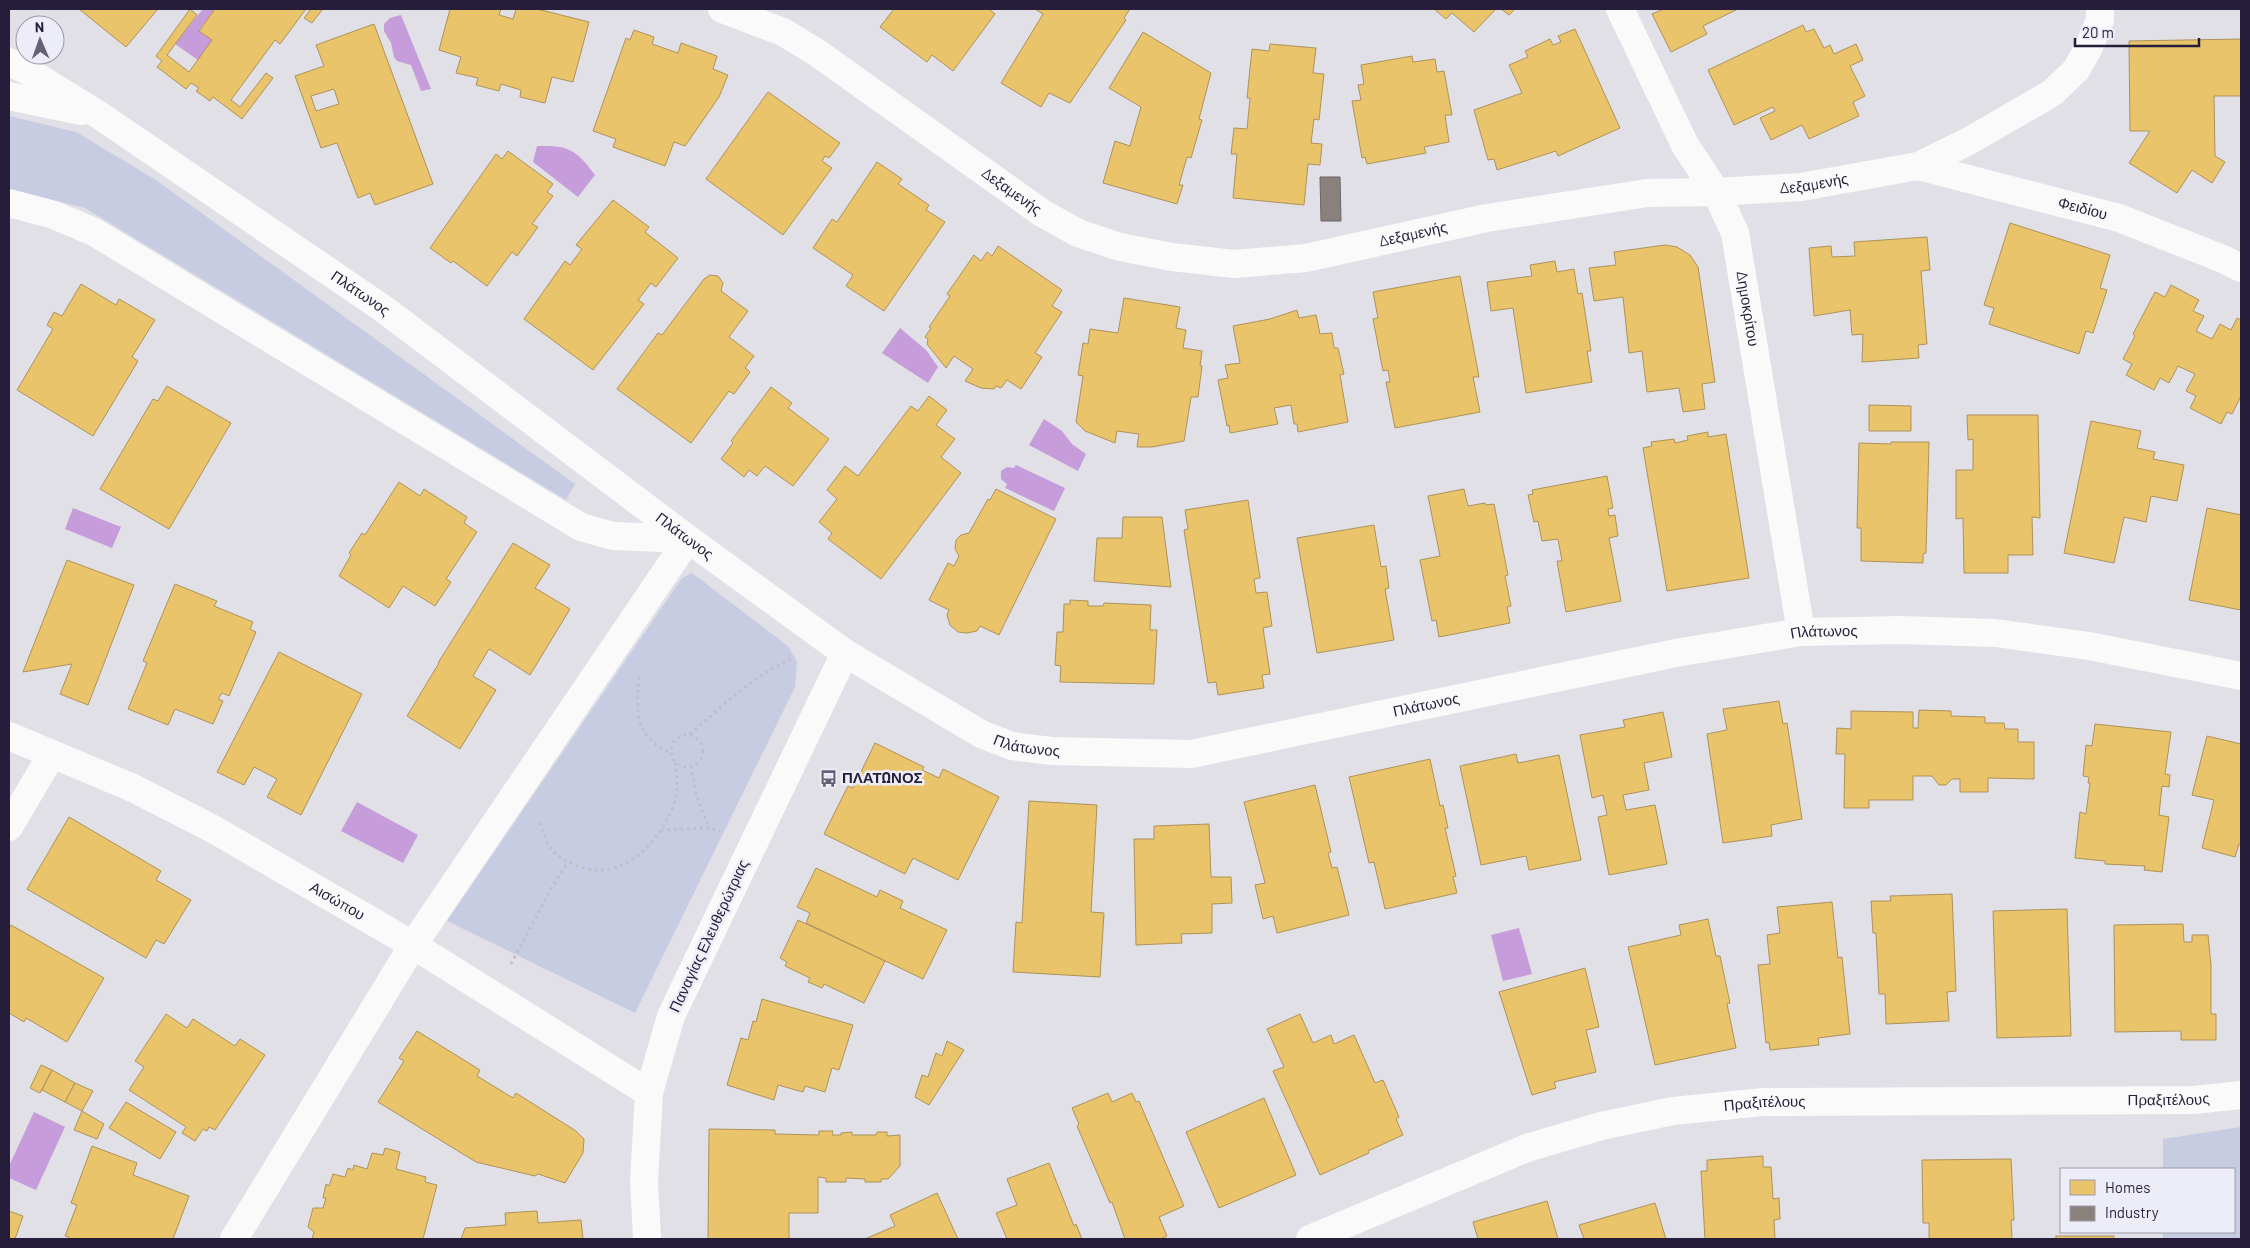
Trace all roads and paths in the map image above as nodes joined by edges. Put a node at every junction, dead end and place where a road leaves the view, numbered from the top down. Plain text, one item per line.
1 (722, 9) edge
2 (1620, 9) edge
3 (2100, 9) edge
4 (9, 62) edge
5 (9, 96) edge
6 (99, 115) junction
7 (1918, 166) junction
8 (1716, 192) junction
9 (9, 203) edge
10 (2241, 268) edge
11 (688, 539) junction
12 (1802, 632) junction
13 (622, 636) junction
14 (838, 647) junction
15 (2241, 676) edge
16 (690, 734) junction
17 (9, 736) edge
18 (671, 753) junction
19 (52, 754) junction
20 (675, 762) junction
21 (690, 766) junction
22 (528, 774) junction
23 (9, 827) edge
24 (708, 828) junction
25 (661, 830) junction
26 (754, 843) junction
27 (568, 862) junction
28 (413, 944) junction
29 (494, 996) junction
30 (649, 1093) junction
31 (2241, 1095) edge
32 (234, 1239) edge
33 (647, 1239) edge
34 (1310, 1239) edge

1 - 8 street, Δεξαμενής
2 - 8 street, Δημοκρίτου
3 - 7 street, Δεξαμενής
4 - 6 street, Πλάτωνος
5 - 6 street
6 - 11 street, Πλάτωνος
7 - 8 street, Δεξαμενής
7 - 10 street, Φειδίου
8 - 12 street, Δημοκρίτου
9 - 11 street
11 - 13 street
11 - 14 street, Πλάτωνος
12 - 14 street, Πλάτωνος
12 - 15 street, Πλάτωνος
13 - 18 path
13 - 22 street
14 - 16 path
14 - 26 street, Παναγίας Ελευθερώτριας
16 - 18 path
16 - 21 path
17 - 19 street, Αισώπου
18 - 20 path
19 - 23 street
19 - 28 street, Αισώπου
20 - 21 path
20 - 25 path
21 - 24 path
22 - 27 path
22 - 28 street
24 - 25 path
24 - 26 path
25 - 27 path
26 - 30 street, Παναγίας Ελευθερώτριας
27 - 29 path
28 - 29 street, Αισώπου
28 - 32 street
29 - 30 street, Αισώπου
30 - 33 street, Παναγίας Ελευθερώτριας
31 - 34 street, Πραξιτέλους

